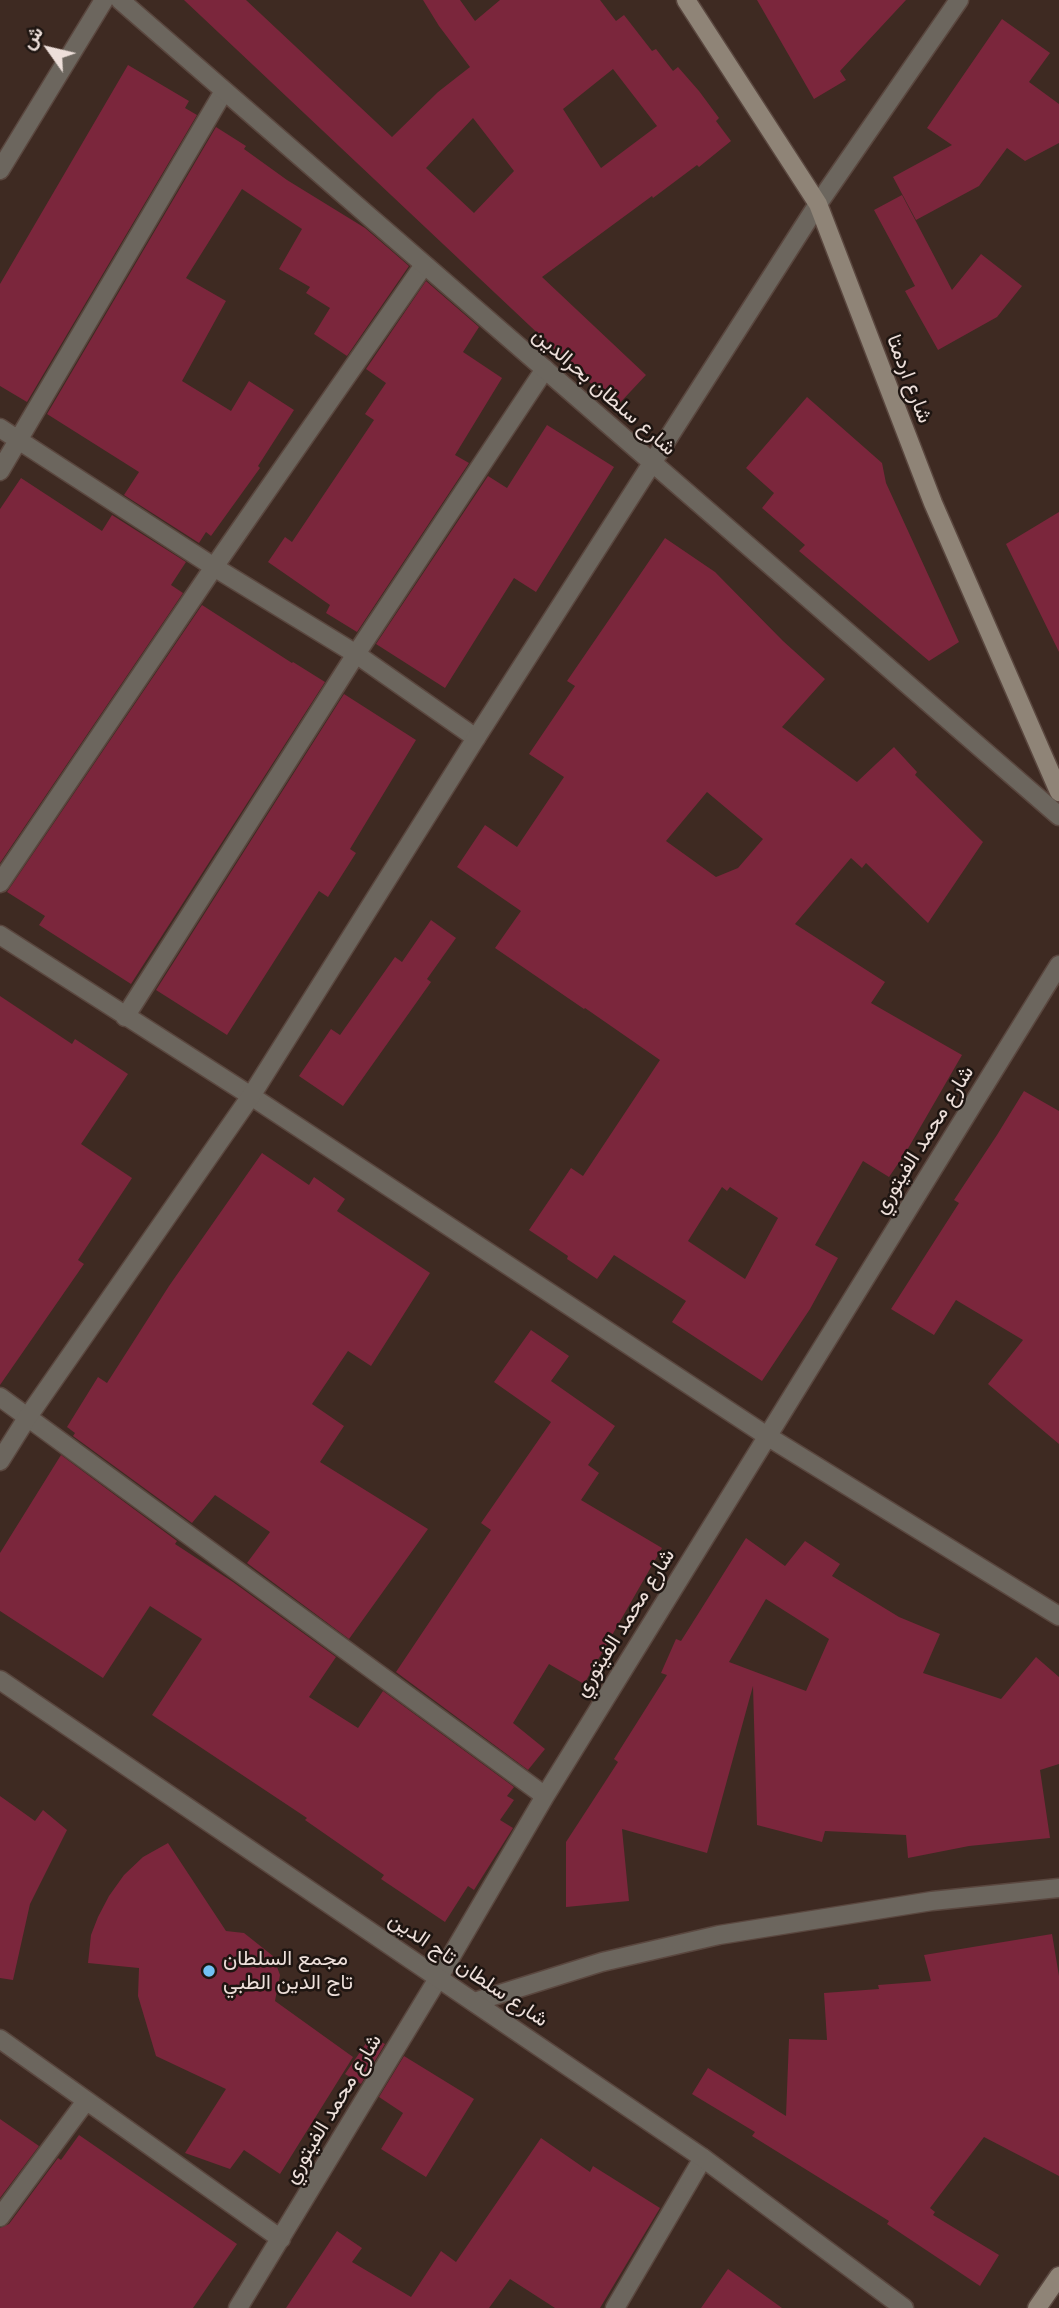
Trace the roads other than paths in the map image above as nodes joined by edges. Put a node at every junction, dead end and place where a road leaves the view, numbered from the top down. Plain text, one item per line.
1 (104, 0) edge
2 (120, 0) edge
3 (686, 0) edge
4 (959, 0) edge
5 (224, 91) junction
6 (0, 170) edge
7 (818, 204) junction
8 (424, 265) junction
9 (545, 369) junction
10 (0, 428) edge
11 (20, 440) junction
12 (652, 465) junction
13 (0, 471) edge
14 (214, 567) junction
15 (356, 654) junction
16 (476, 738) junction
17 (1059, 792) edge
18 (1059, 816) edge
19 (0, 883) edge
20 (0, 935) edge
21 (1059, 965) edge
22 (125, 1017) junction
23 (251, 1096) junction
24 (0, 1397) edge
25 (27, 1418) junction
26 (767, 1436) junction
27 (0, 1461) edge
28 (1059, 1616) edge
29 (0, 1680) edge
30 (545, 1796) junction
31 (1059, 1888) edge
32 (439, 1977) junction
33 (474, 2002) junction
34 (0, 2039) edge
35 (86, 2101) junction
36 (703, 2158) junction
37 (0, 2217) edge
38 (281, 2239) junction
39 (1059, 2276) edge
40 (238, 2308) edge
41 (615, 2308) edge
42 (904, 2308) edge
43 (1037, 2308) edge

1 - 6 street
2 - 5 street, شارع سلطان بحرالدين
3 - 7 main road, شارع اردمتا
4 - 7 street
5 - 8 street, شارع سلطان بحرالدين
5 - 11 street
7 - 12 street
7 - 17 main road, شارع اردمتا
8 - 9 street, شارع سلطان بحرالدين
8 - 14 street
9 - 12 street, شارع سلطان بحرالدين
9 - 15 street
10 - 11 street
11 - 13 street
11 - 14 street
12 - 16 street
12 - 18 street, شارع سلطان بحرالدين
14 - 15 street
14 - 19 street
15 - 16 street
15 - 22 street
16 - 23 street
20 - 22 street
21 - 26 street, شارع محمد الفيتوري
22 - 23 street
23 - 25 street
23 - 26 street
24 - 25 street
25 - 27 street
25 - 30 street
26 - 28 street
26 - 30 street, شارع محمد الفيتوري
29 - 32 street, شارع سلطان تاج الدين
30 - 32 street, شارع محمد الفيتوري
31 - 33 street
32 - 33 street, شارع سلطان تاج الدين
32 - 38 street, شارع محمد الفيتوري
33 - 36 street, شارع سلطان تاج الدين
34 - 35 street
35 - 37 street
35 - 38 street
36 - 41 street
36 - 42 street, شارع سلطان تاج الدين
38 - 40 street, شارع محمد الفيتوري
39 - 43 main road

